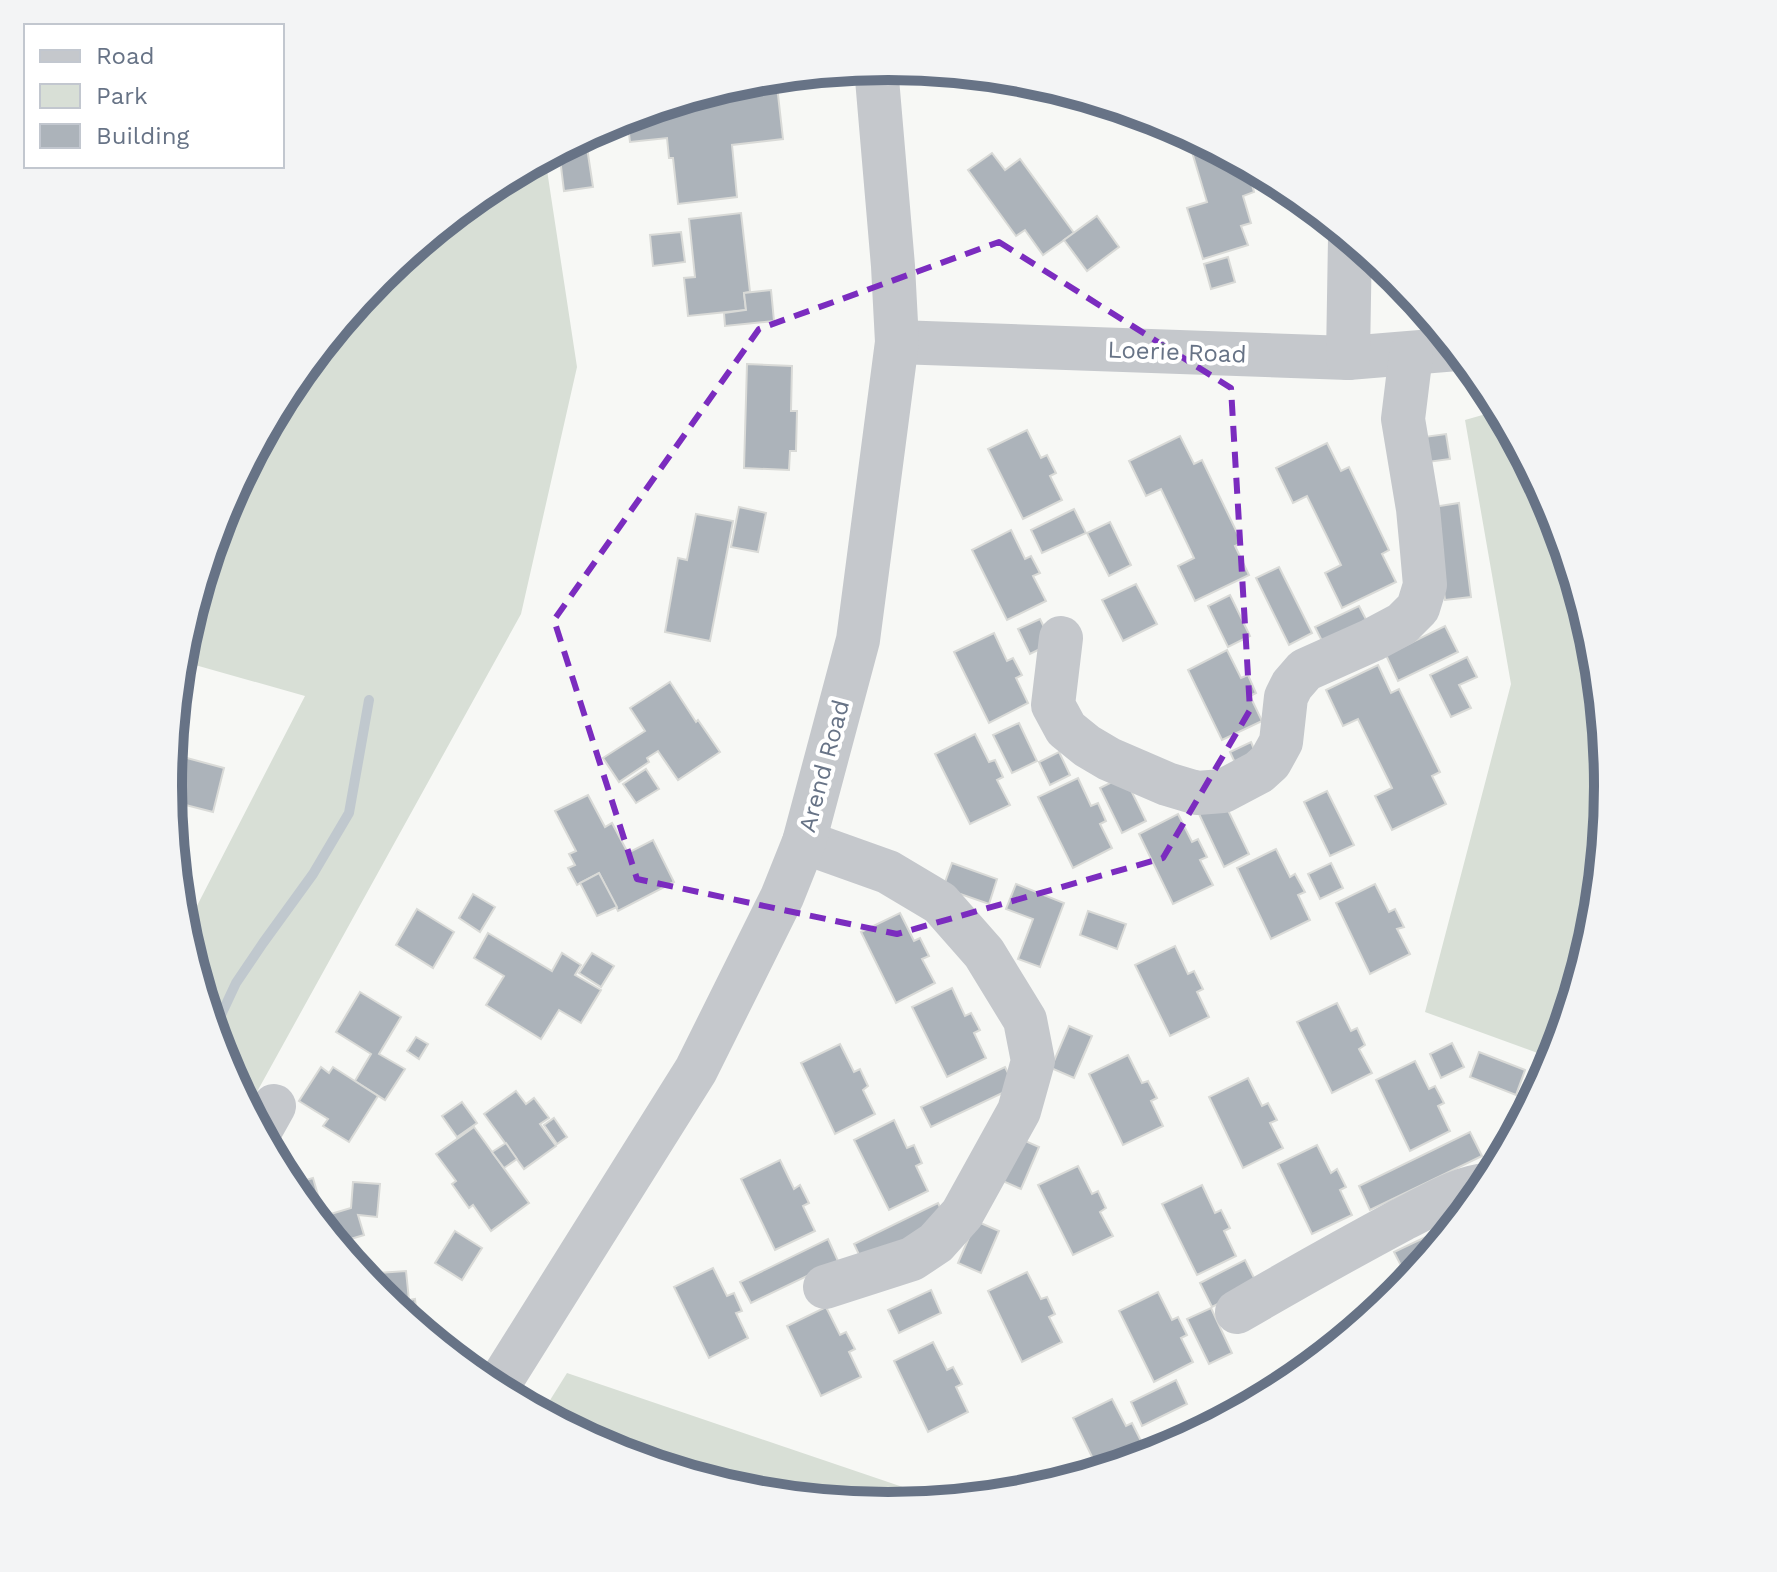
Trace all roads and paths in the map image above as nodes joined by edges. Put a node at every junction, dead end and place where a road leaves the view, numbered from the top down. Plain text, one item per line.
1 (877, 80) edge
2 (1350, 252) edge
3 (897, 342) junction
4 (1444, 350) edge
5 (1411, 354) junction
6 (1348, 358) junction
7 (1061, 638) dead end
8 (804, 842) junction
9 (1469, 1188) edge
10 (825, 1287) dead end
11 (1237, 1312) dead end
12 (503, 1377) edge

1 - 3 street, Arend Road
2 - 6 street
3 - 6 street, Loerie Road
3 - 8 street, Arend Road
4 - 5 street, Loerie Road
5 - 6 street, Loerie Road
5 - 7 street
8 - 10 street
8 - 12 street, Arend Road
9 - 11 street

